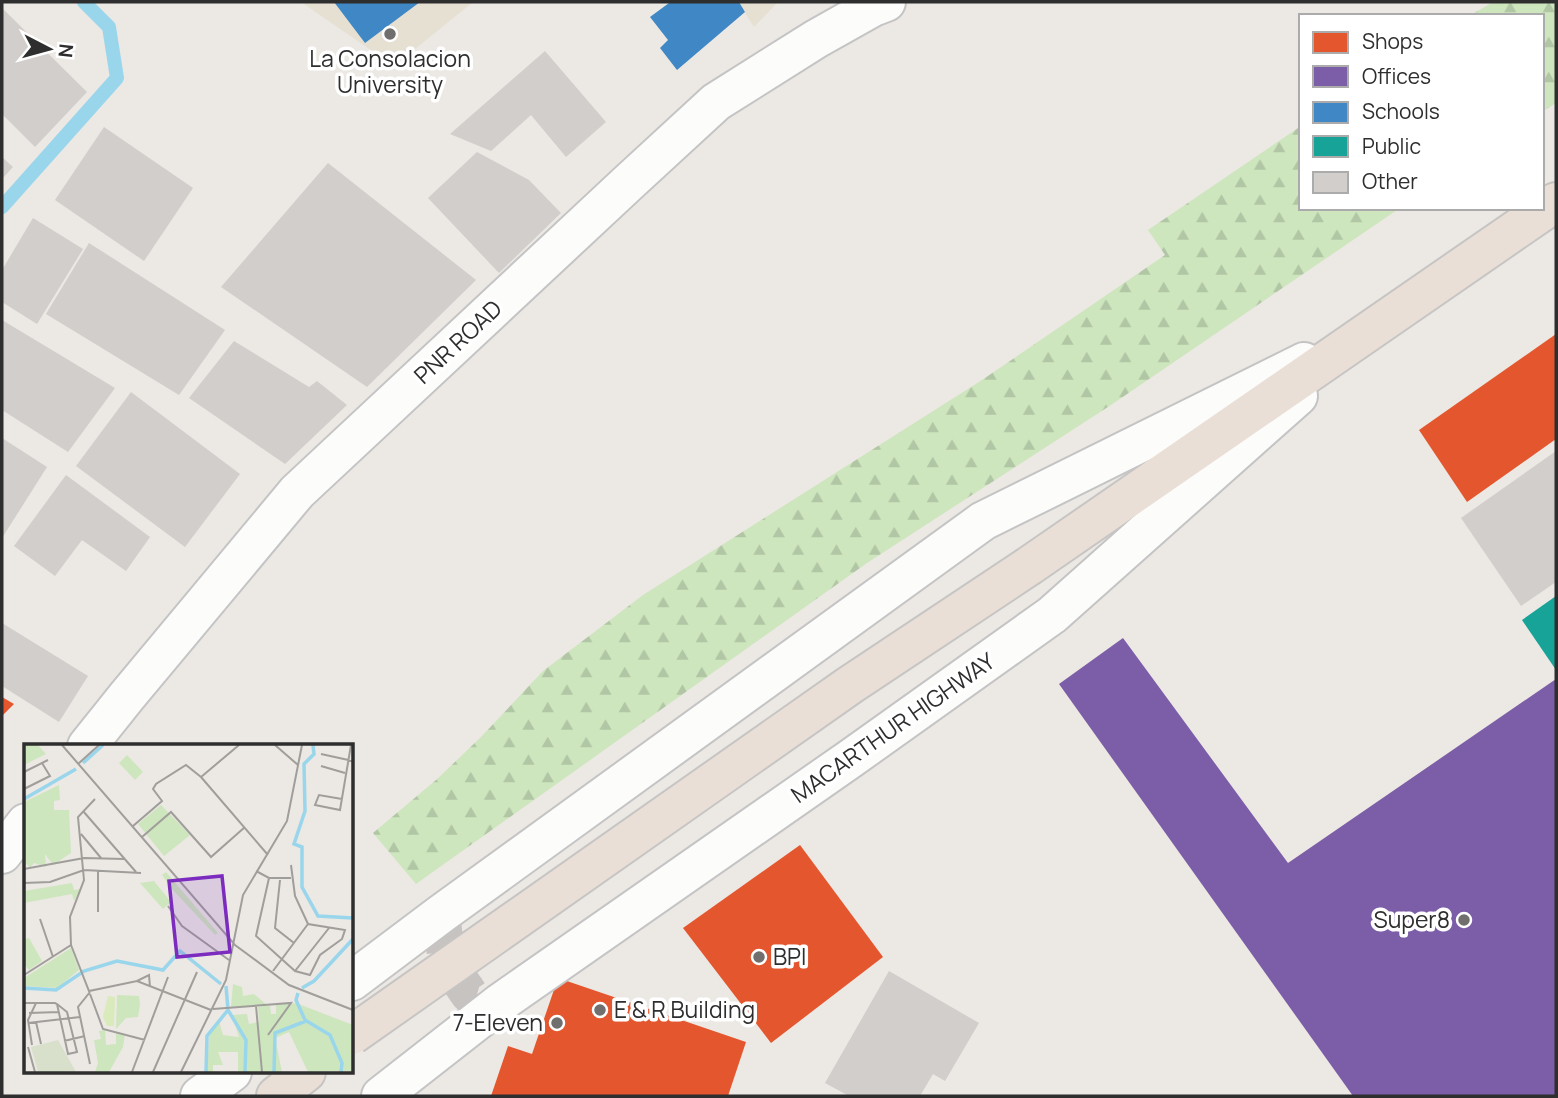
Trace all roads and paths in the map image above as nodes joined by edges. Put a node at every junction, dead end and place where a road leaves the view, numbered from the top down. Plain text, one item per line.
1 (886, 2) edge
2 (1556, 202) edge
3 (1378, 325) junction
4 (89, 744) edge
5 (24, 826) edge
6 (2, 854) edge
7 (354, 980) edge
8 (354, 1034) edge
9 (229, 1074) edge
10 (304, 1074) edge
11 (200, 1096) edge
12 (276, 1096) edge
13 (381, 1096) edge

1 - 4 main road, PNR ROAD
2 - 3 highway, MACARTHUR HIGHWAY
3 - 7 main road, MACARTHUR HIGHWAY
3 - 8 highway, MACARTHUR HIGHWAY, bridge
3 - 13 main road, MACARTHUR HIGHWAY
5 - 6 main road
9 - 11 main road
10 - 12 highway

